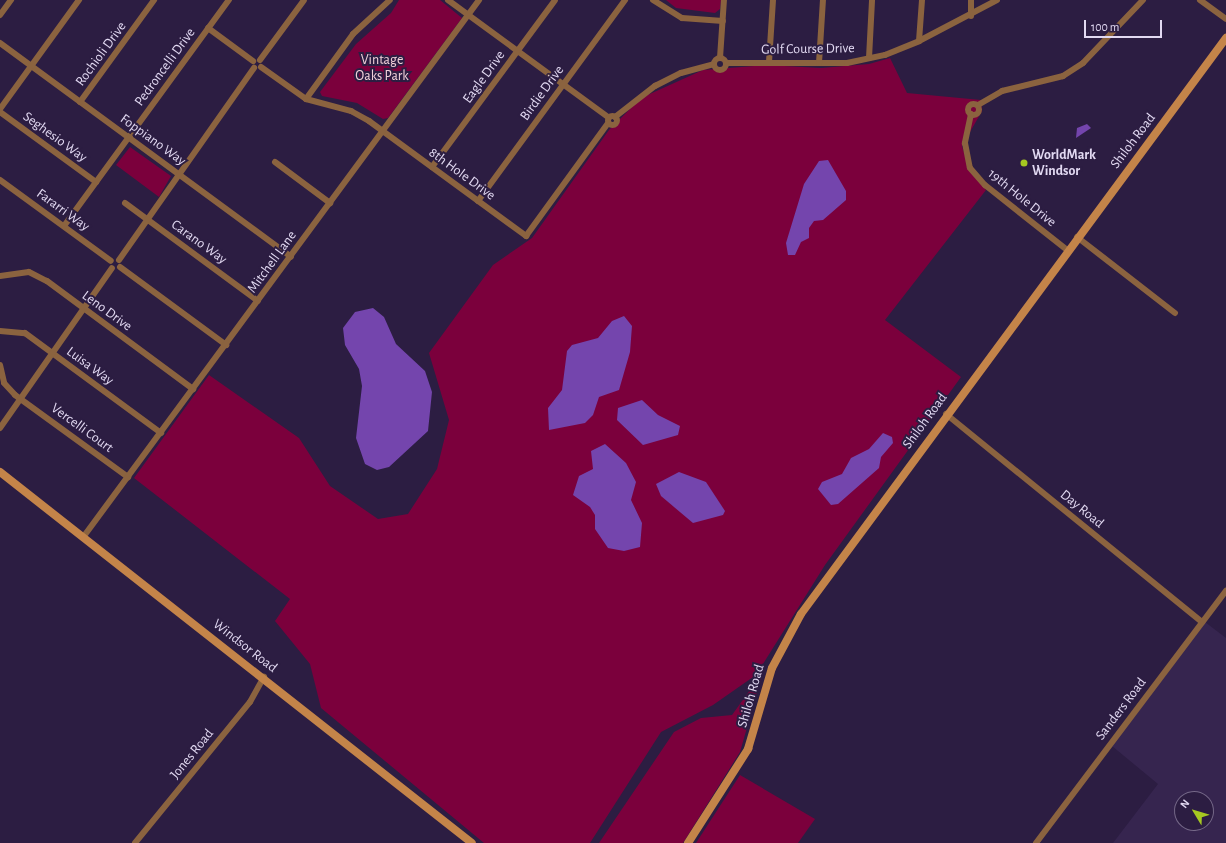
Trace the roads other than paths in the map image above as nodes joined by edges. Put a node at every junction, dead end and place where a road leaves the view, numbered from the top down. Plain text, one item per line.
1 (11, 0) edge
2 (79, 0) edge
3 (154, 0) edge
4 (229, 0) edge
5 (304, 0) edge
6 (390, 0) edge
7 (448, 0) edge
8 (478, 0) edge
9 (555, 0) edge
10 (626, 0) edge
11 (654, 0) edge
12 (724, 0) edge
13 (773, 0) edge
14 (823, 0) edge
15 (872, 0) edge
16 (922, 0) edge
17 (971, 0) edge
18 (997, 0) edge
19 (1143, 0) edge
20 (1200, 0) edge
21 (0, 15) edge
22 (468, 15) junction
23 (970, 16) junction
24 (1226, 19) edge
25 (723, 20) junction
26 (208, 28) junction
27 (1226, 38) edge
28 (919, 41) junction
29 (0, 43) edge
30 (517, 51) junction
31 (720, 58) junction
32 (869, 58) junction
33 (260, 60) junction
34 (253, 61) junction
35 (770, 62) junction
36 (819, 63) junction
37 (714, 64) junction
38 (726, 64) junction
39 (31, 66) junction
40 (261, 67) junction
41 (254, 68) junction
42 (563, 84) junction
43 (306, 99) junction
44 (80, 102) junction
45 (0, 110) edge
46 (610, 119) junction
47 (383, 131) junction
48 (128, 137) junction
49 (275, 162) dead end
50 (432, 167) junction
51 (177, 173) junction
52 (0, 180) edge
53 (96, 182) junction
54 (478, 201) junction
55 (125, 203) dead end
56 (330, 203) junction
57 (148, 220) junction
58 (64, 226) junction
59 (1077, 237) junction
60 (1067, 250) junction
61 (291, 256) junction
62 (119, 260) junction
63 (111, 261) junction
64 (120, 267) junction
65 (112, 268) junction
66 (0, 276) edge
67 (258, 301) junction
68 (86, 310) junction
69 (1175, 313) dead end
70 (0, 331) edge
71 (226, 345) junction
72 (53, 354) junction
73 (0, 365) edge
74 (193, 389) junction
75 (21, 399) junction
76 (946, 414) junction
77 (0, 428) edge
78 (161, 433) junction
79 (0, 472) edge
80 (128, 477) junction
81 (84, 536) junction
82 (1226, 591) edge
83 (1202, 622) junction
84 (264, 677) junction
85 (135, 843) edge
86 (472, 843) edge
87 (688, 843) edge
88 (1036, 843) edge

1 - 21 street
2 - 39 street, Seghesio Way
3 - 44 street, Rochioli Drive
4 - 26 street, Pedroncelli Drive
5 - 33 street
6 - 43 street
7 - 22 street
8 - 22 street, Mitchell Lane
9 - 30 street, Eagle Drive
10 - 42 street, Birdie Drive
11 - 25 street
12 - 25 street
13 - 35 street
14 - 36 street
15 - 32 street
16 - 28 street
17 - 23 street
18 - 23 street, Golf Course Drive
19 - 60 street, 19th Hole Drive
20 - 24 street
22 - 30 street
22 - 47 street, Mitchell Lane
23 - 28 street, Golf Course Drive
25 - 31 street
26 - 34 street
26 - 48 street, Pedroncelli Drive
27 - 59 main road, Shiloh Road
28 - 32 street, Golf Course Drive
29 - 39 street, Foppiano Way
30 - 42 street
30 - 50 street, Eagle Drive
31 - 37 street
31 - 38 street
32 - 36 street, Golf Course Drive
33 - 34 street
33 - 40 street
34 - 41 street
35 - 36 street, Golf Course Drive
35 - 38 street, Golf Course Drive
37 - 38 street, Golf Course Drive
37 - 46 street
39 - 44 street, Foppiano Way
39 - 45 street, Seghesio Way
40 - 41 street
40 - 43 street
41 - 51 street
42 - 46 street
42 - 54 street, Birdie Drive
43 - 47 street, 8th Hole Drive
44 - 48 street, Foppiano Way
45 - 53 street, Seghesio Way
46 - 54 street, 8th Hole Drive
47 - 50 street, 8th Hole Drive
47 - 56 street, Mitchell Lane
48 - 51 street, Foppiano Way
48 - 53 street, Pedroncelli Drive
49 - 56 street
50 - 54 street, 8th Hole Drive
51 - 57 street
51 - 61 street, Foppiano Way
52 - 58 street, Fararri Way
53 - 58 street, Pedroncelli Drive
55 - 57 street, Carano Way
56 - 61 street, Mitchell Lane
57 - 62 street
57 - 67 street, Carano Way
58 - 63 street, Fararri Way
59 - 60 main road, Shiloh Road
59 - 69 street
60 - 76 main road, Shiloh Road
61 - 67 street, Mitchell Lane
62 - 63 street
62 - 64 street
63 - 65 street
64 - 65 street
64 - 71 street
65 - 68 street
66 - 68 street, Leno Drive
67 - 71 street, Mitchell Lane
68 - 72 street
68 - 74 street, Leno Drive
70 - 72 street, Luisa Way
71 - 74 street, Mitchell Lane
72 - 75 street
72 - 78 street, Luisa Way
73 - 75 street, Vercelli Court
74 - 78 street, Mitchell Lane
75 - 77 street
75 - 80 street, Vercelli Court
76 - 83 street, Day Road
76 - 87 main road, Shiloh Road
78 - 80 street, Mitchell Lane
79 - 81 main road, Windsor Road
80 - 81 street, Mitchell Lane
81 - 84 main road, Windsor Road
82 - 83 street, Sanders Road
83 - 88 street, Sanders Road
84 - 85 street, Jones Road
84 - 86 main road, Windsor Road

